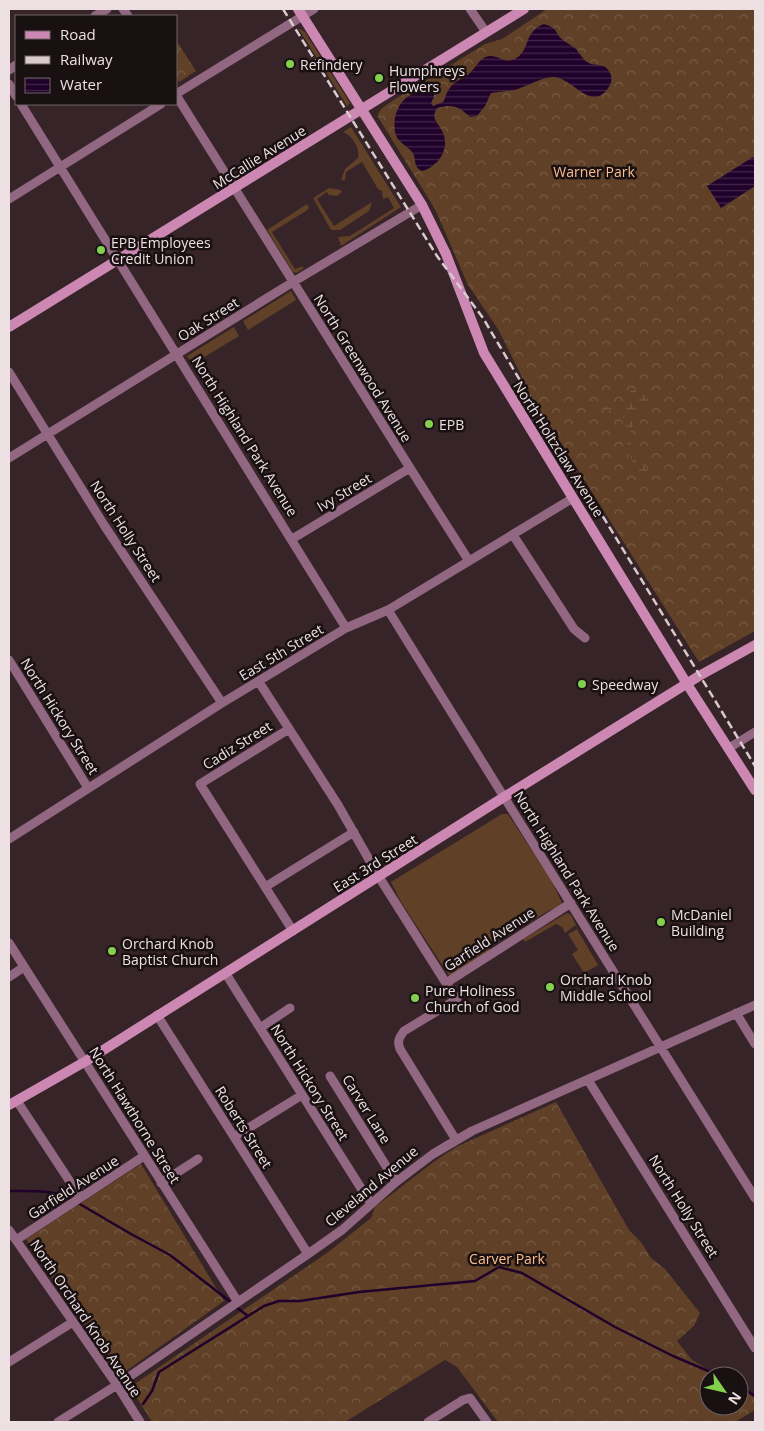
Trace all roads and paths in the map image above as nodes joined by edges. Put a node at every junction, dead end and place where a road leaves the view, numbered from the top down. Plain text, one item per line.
1 (314, 9) edge
2 (470, 9) edge
3 (524, 9) edge
4 (300, 12) edge
5 (486, 32) junction
6 (178, 93) edge
7 (178, 97) edge
8 (22, 105) edge
9 (159, 105) edge
10 (362, 109) junction
11 (61, 167) junction
12 (234, 188) junction
13 (9, 199) edge
14 (422, 205) junction
15 (118, 260) junction
16 (293, 282) junction
17 (9, 327) edge
18 (177, 354) junction
19 (9, 372) edge
20 (48, 434) junction
21 (9, 458) edge
22 (410, 468) junction
23 (573, 498) junction
24 (513, 535) junction
25 (292, 539) junction
26 (469, 561) junction
27 (388, 610) junction
28 (346, 628) junction
29 (585, 638) dead end
30 (755, 645) edge
31 (9, 660) edge
32 (259, 682) junction
33 (687, 684) junction
34 (222, 703) junction
35 (289, 729) junction
36 (755, 732) edge
37 (729, 748) junction
38 (88, 788) junction
39 (755, 790) edge
40 (504, 797) junction
41 (354, 832) junction
42 (9, 839) edge
43 (379, 877) junction
44 (265, 887) junction
45 (570, 903) junction
46 (293, 931) junction
47 (9, 943) edge
48 (24, 967) junction
49 (226, 974) junction
50 (9, 976) edge
51 (446, 983) junction
52 (755, 1004) edge
53 (290, 1008) dead end
54 (736, 1013) junction
55 (157, 1015) junction
56 (260, 1028) junction
57 (755, 1044) edge
58 (660, 1046) junction
59 (86, 1061) junction
60 (330, 1076) dead end
61 (588, 1080) junction
62 (302, 1095) junction
63 (13, 1103) edge
64 (234, 1137) junction
65 (456, 1140) junction
66 (144, 1156) junction
67 (198, 1159) dead end
68 (396, 1182) junction
69 (161, 1183) junction
70 (80, 1197) junction
71 (755, 1198) edge
72 (371, 1204) junction
73 (11, 1234) edge
74 (308, 1254) junction
75 (238, 1302) junction
76 (73, 1322) junction
77 (755, 1348) edge
78 (9, 1362) edge
79 (117, 1386) junction
80 (58, 1422) edge
81 (140, 1422) edge
82 (428, 1422) edge
83 (487, 1422) edge

1 - 4 street
2 - 5 street
3 - 5 main road, McCallie Avenue
4 - 6 street
4 - 10 main road, North Holtzclaw Avenue
5 - 10 main road, McCallie Avenue
7 - 12 street, North Greenwood Avenue
8 - 11 street, North Highland Park Avenue
9 - 11 street
10 - 12 main road, McCallie Avenue
10 - 14 main road, North Holtzclaw Avenue
11 - 13 street
11 - 15 street, North Highland Park Avenue
12 - 15 main road, McCallie Avenue
12 - 16 street, North Greenwood Avenue
14 - 16 street, Oak Street
14 - 23 main road, North Holtzclaw Avenue
15 - 17 main road, McCallie Avenue
15 - 18 street, North Highland Park Avenue
16 - 18 street, Oak Street
16 - 22 street, North Greenwood Avenue
18 - 20 street, Oak Street
18 - 25 street, North Highland Park Avenue
19 - 20 street, North Holly Street
20 - 21 street, Oak Street
20 - 34 street, North Holly Street
22 - 25 street, Ivy Street
22 - 26 street, North Greenwood Avenue
23 - 24 street, East 5th Street
23 - 33 main road, North Holtzclaw Avenue
24 - 26 street, East 5th Street
24 - 29 street
25 - 28 street, North Highland Park Avenue
26 - 27 street, East 5th Street
27 - 28 street, East 5th Street
27 - 40 street, North Highland Park Avenue
28 - 32 street, East 5th Street
30 - 33 main road, East 3rd Street
31 - 38 street, North Hickory Street
32 - 34 street, East 5th Street
32 - 35 street
33 - 37 main road, North Holtzclaw Avenue
33 - 40 main road, East 3rd Street
34 - 38 street, East 5th Street
35 - 41 street
35 - 44 street, Cadiz Street
36 - 37 street
37 - 39 main road, North Holtzclaw Avenue
38 - 42 street, East 5th Street
40 - 43 main road, East 3rd Street
40 - 45 street, North Highland Park Avenue
41 - 43 street
41 - 44 street
43 - 46 main road, East 3rd Street
43 - 51 street
44 - 46 street
45 - 51 street, Garfield Avenue
45 - 58 street, North Highland Park Avenue
46 - 49 main road, East 3rd Street
47 - 48 street, North Hawthorne Street
48 - 50 street
48 - 59 street, North Hawthorne Street
49 - 55 main road, East 3rd Street
49 - 56 street, North Hickory Street
51 - 65 street, Garfield Avenue
52 - 54 street, Cleveland Avenue
53 - 56 street
54 - 57 street
54 - 58 street, Cleveland Avenue
55 - 59 main road, East 3rd Street
55 - 64 street, Roberts Street
56 - 62 street, North Hickory Street
58 - 61 street, Cleveland Avenue
58 - 71 street, North Highland Park Avenue
59 - 63 main road, East 3rd Street
59 - 66 street, North Hawthorne Street
60 - 68 street, Carver Lane
61 - 65 street, Cleveland Avenue
61 - 77 street, North Holly Street
62 - 64 street
62 - 72 street, North Hickory Street
63 - 70 street
64 - 74 street, Roberts Street
65 - 68 street, Cleveland Avenue
66 - 69 street, North Hawthorne Street
66 - 70 street, Garfield Avenue
67 - 69 street
68 - 72 street, Cleveland Avenue
69 - 75 street, North Hawthorne Street
70 - 73 street, Garfield Avenue
72 - 74 street, Cleveland Avenue
73 - 76 street, North Orchard Knob Avenue
74 - 75 street, Cleveland Avenue
75 - 79 street, Cleveland Avenue
76 - 78 street
76 - 79 street, North Orchard Knob Avenue
79 - 80 street, Cleveland Avenue
79 - 81 street, North Orchard Knob Avenue
82 - 83 street

